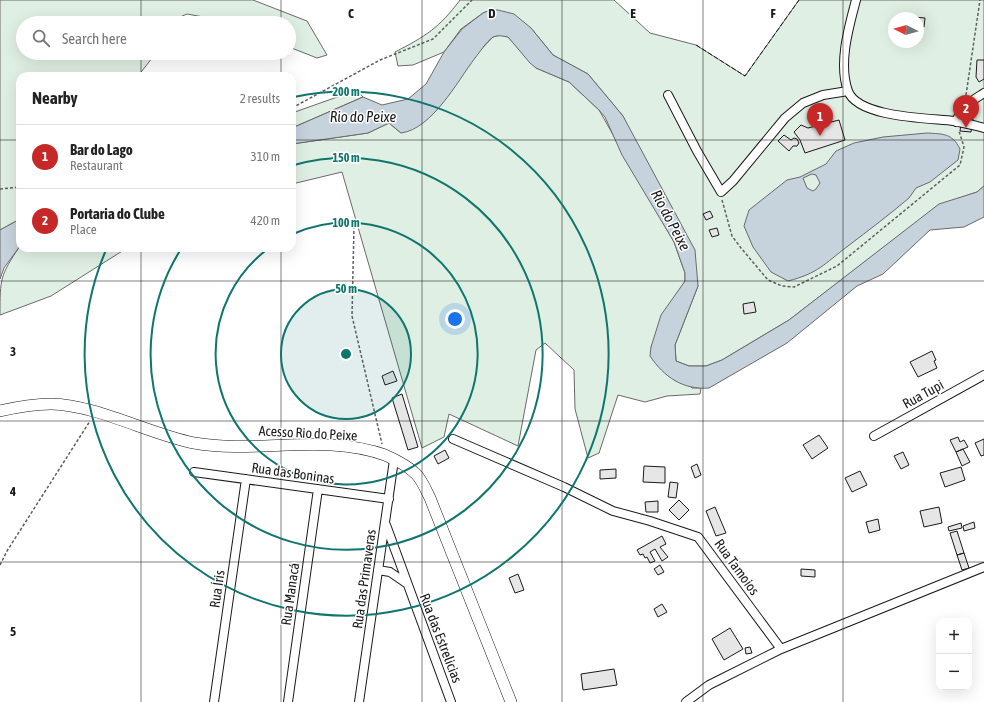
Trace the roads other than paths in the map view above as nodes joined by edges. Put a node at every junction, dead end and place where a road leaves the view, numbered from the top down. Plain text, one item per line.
1 (856, 0) edge
2 (848, 91) junction
3 (668, 94) dead end
4 (984, 94) edge
5 (956, 122) junction
6 (984, 128) edge
7 (984, 375) edge
8 (0, 411) edge
9 (874, 436) dead end
10 (454, 439) dead end
11 (390, 458) junction
12 (194, 472) dead end
13 (246, 479) junction
14 (318, 489) junction
15 (389, 499) junction
16 (385, 523) junction
17 (984, 567) edge
18 (378, 570) junction
19 (406, 583) junction
20 (781, 649) junction
21 (214, 702) edge
22 (288, 702) edge
23 (359, 702) edge
24 (451, 702) edge
25 (511, 702) edge
26 (686, 702) edge

1 - 2 street
2 - 3 street
2 - 5 street
4 - 5 street
5 - 6 street
7 - 9 street, Rua Tupi
8 - 11 street, Acesso Rio do Peixe
10 - 20 street, Rua Tamoios
11 - 15 street, Rua das Primaveras
11 - 25 street, Acesso Rio do Peixe
12 - 13 street, Rua das Boninas
13 - 14 street, Rua das Boninas
13 - 21 street, Rua Íris
14 - 15 street, Rua das Boninas
14 - 22 street, Rua Manacá
15 - 16 street, Rua das Primaveras
16 - 18 street, Rua das Primaveras
16 - 19 street, Rua das Estrelicias
17 - 20 street
18 - 19 street, Rua das Estrelicias
18 - 23 street, Rua das Primaveras
19 - 24 street, Rua das Estrelicias
20 - 26 street

